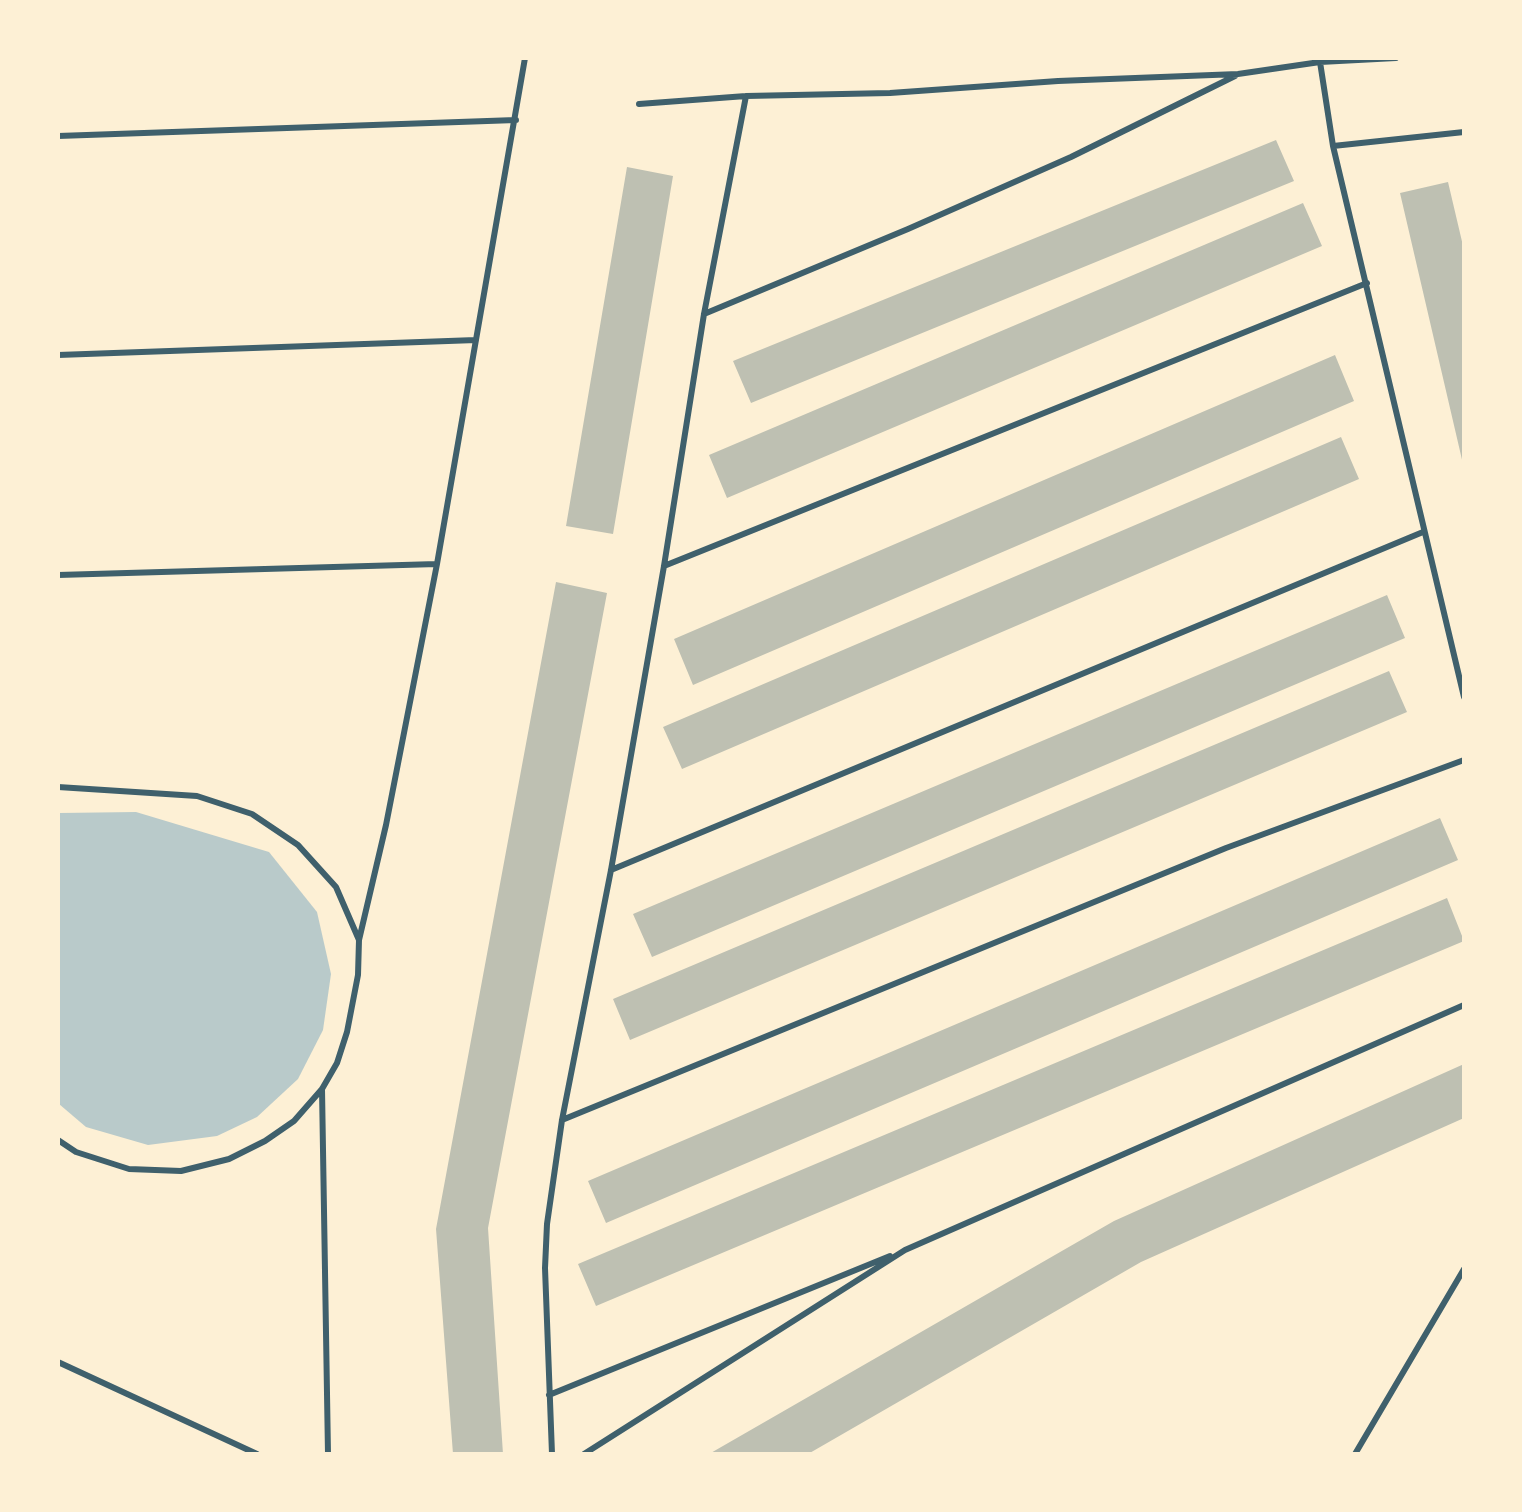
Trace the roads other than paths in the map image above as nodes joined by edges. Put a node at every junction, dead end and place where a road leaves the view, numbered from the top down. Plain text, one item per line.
1 (525, 58) edge
2 (1396, 58) edge
3 (1320, 62) junction
4 (1238, 74) junction
5 (746, 96) junction
6 (639, 104) dead end
7 (516, 120) junction
8 (1464, 132) edge
9 (58, 136) edge
10 (1333, 146) junction
11 (1367, 283) junction
12 (704, 314) junction
13 (476, 340) junction
14 (58, 355) edge
15 (1423, 532) junction
16 (437, 564) junction
17 (664, 567) junction
18 (58, 575) edge
19 (1464, 697) edge
20 (1464, 760) edge
21 (58, 787) edge
22 (611, 870) junction
23 (359, 939) junction
24 (1464, 1005) edge
25 (322, 1089) junction
26 (562, 1120) junction
27 (58, 1140) edge
28 (905, 1250) junction
29 (1464, 1269) edge
30 (58, 1362) edge
31 (549, 1395) junction
32 (257, 1454) edge
33 (328, 1454) edge
34 (552, 1454) edge
35 (584, 1454) edge
36 (1354, 1454) edge

1 - 7 street
2 - 3 street
3 - 4 street
3 - 10 street
4 - 5 street
4 - 12 street
5 - 6 street
5 - 12 street
7 - 9 street
7 - 13 street
8 - 10 street
10 - 11 street
11 - 15 street
11 - 17 street
12 - 17 street
13 - 14 street
13 - 16 street
15 - 19 street
15 - 22 street
16 - 18 street
16 - 23 street
17 - 22 street
20 - 26 street
21 - 23 street
22 - 26 street
23 - 25 street
24 - 28 street
25 - 27 street
25 - 33 street
26 - 31 street
28 - 31 street
28 - 35 street
29 - 36 street
30 - 32 street
31 - 34 street

